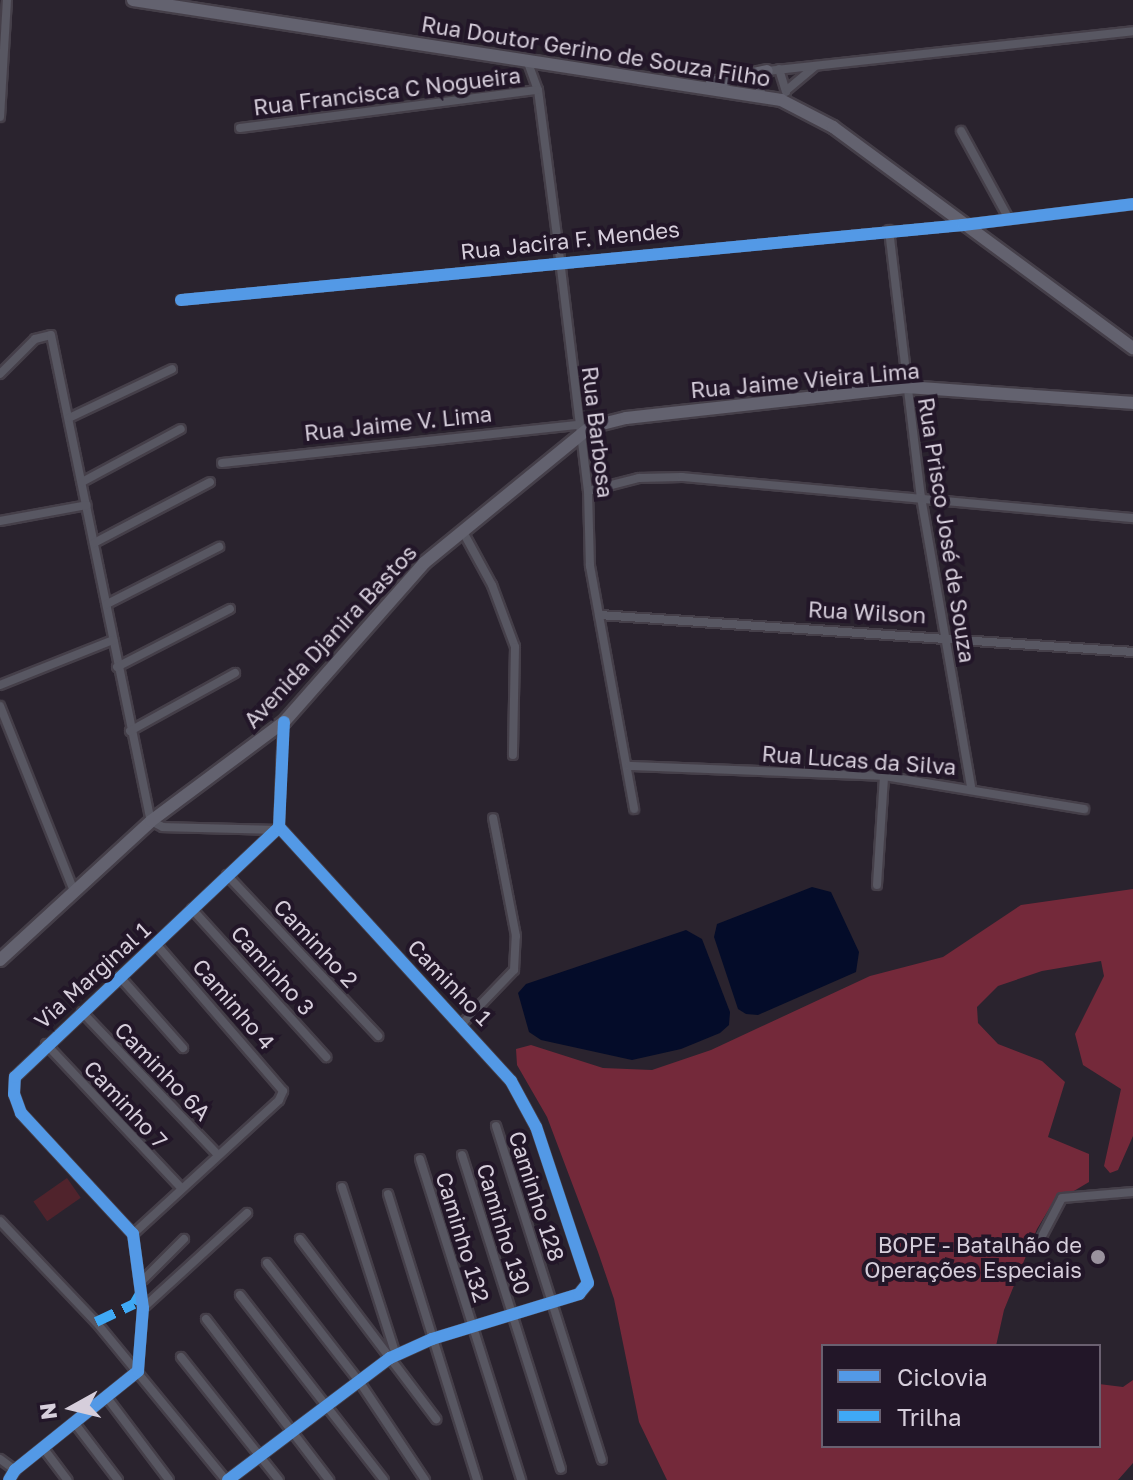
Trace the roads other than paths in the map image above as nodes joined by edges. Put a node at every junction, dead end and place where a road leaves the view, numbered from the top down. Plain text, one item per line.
1 (7, 0) edge
2 (133, 0) edge
3 (1133, 31) edge
4 (527, 59) junction
5 (819, 64) junction
6 (773, 70) junction
7 (703, 85) junction
8 (538, 90) junction
9 (785, 94) junction
10 (762, 95) junction
11 (0, 117) edge
12 (240, 128) dead end
13 (961, 131) dead end
14 (1133, 204) edge
15 (1009, 219) junction
16 (963, 225) junction
17 (889, 230) junction
18 (560, 260) junction
19 (181, 300) dead end
20 (1130, 344) edge
21 (172, 369) dead end
22 (0, 374) edge
23 (906, 387) junction
24 (1133, 403) edge
25 (69, 418) junction
26 (579, 428) junction
27 (181, 429) dead end
28 (222, 463) dead end
29 (82, 482) junction
30 (210, 482) dead end
31 (588, 491) junction
32 (921, 497) junction
33 (87, 505) junction
34 (1133, 518) edge
35 (0, 521) edge
36 (462, 530) junction
37 (94, 543) junction
38 (219, 547) dead end
39 (107, 604) junction
40 (230, 609) dead end
41 (599, 615) junction
42 (945, 635) junction
43 (113, 640) junction
44 (1133, 652) edge
45 (117, 667) junction
46 (235, 673) dead end
47 (0, 685) edge
48 (0, 706) edge
49 (284, 722) junction
50 (130, 731) junction
51 (513, 755) dead end
52 (629, 766) junction
53 (884, 776) junction
54 (971, 787) junction
55 (634, 809) dead end
56 (1084, 809) dead end
57 (493, 818) dead end
58 (151, 821) junction
59 (277, 828) junction
60 (227, 875) junction
61 (877, 885) dead end
62 (74, 891) junction
63 (192, 909) junction
64 (156, 944) junction
65 (0, 960) edge
66 (120, 977) junction
67 (82, 1012) junction
68 (462, 1024) junction
69 (378, 1036) dead end
70 (46, 1044) junction
71 (183, 1048) dead end
72 (326, 1057) dead end
73 (496, 1126) dead end
74 (218, 1155) junction
75 (462, 1155) dead end
76 (420, 1159) dead end
77 (342, 1187) dead end
78 (181, 1188) junction
79 (1133, 1192) edge
80 (388, 1194) dead end
81 (247, 1213) dead end
82 (0, 1221) edge
83 (133, 1234) junction
84 (184, 1239) dead end
85 (300, 1239) dead end
86 (1040, 1240) dead end
87 (267, 1263) dead end
88 (143, 1283) junction
89 (240, 1295) dead end
90 (552, 1303) junction
91 (143, 1308) junction
92 (511, 1314) junction
93 (206, 1319) dead end
94 (472, 1326) junction
95 (432, 1339) junction
96 (181, 1357) dead end
97 (393, 1357) junction
98 (138, 1371) junction
99 (359, 1381) junction
100 (108, 1399) junction
101 (325, 1406) junction
102 (436, 1419) dead end
103 (76, 1425) junction
104 (296, 1430) junction
105 (44, 1449) junction
106 (261, 1456) junction
107 (0, 1459) edge
108 (602, 1460) dead end
109 (561, 1469) dead end
110 (12, 1476) edge
111 (67, 1480) edge
112 (118, 1480) edge
113 (169, 1480) edge
114 (227, 1480) edge
115 (279, 1480) edge
116 (329, 1480) edge
117 (384, 1480) edge
118 (425, 1480) edge
119 (477, 1480) edge
120 (521, 1480) edge

1 - 11 street
2 - 4 main road, Rua Doutor Gerino de Souza Filho
3 - 5 street
4 - 7 main road, Rua Doutor Gerino de Souza Filho
4 - 8 street, Rua Barbosa
5 - 6 street
5 - 9 street
6 - 7 main road
6 - 9 street
6 - 10 street
7 - 10 main road, Rua Doutor Gerino de Souza Filho
8 - 12 street, Rua Francisca C Nogueira
8 - 18 street, Rua Barbosa
9 - 10 main road, Rua Doutor Gerino de Souza Filho
9 - 16 main road, Rua Doutor Gerino de Souza Filho
13 - 15 street
14 - 15 street, Rua Jacira F. Mendes
15 - 16 street, Rua Jacira F. Mendes
16 - 17 street, Rua Jacira F. Mendes
16 - 20 main road, Rua Doutor Gerino de Souza Filho
17 - 18 street, Rua Jacira F. Mendes
17 - 23 street, Rua Prisco José de Souza
18 - 19 street, Rua Jacira F. Mendes
18 - 26 street, Rua Barbosa
21 - 25 street
22 - 25 street
23 - 24 main road, Rua Jaime Vieira Lima
23 - 26 main road, Rua Jaime Vieira Lima
23 - 32 street, Rua Prisco José de Souza
25 - 29 street
26 - 28 street, Rua Jaime V. Lima
26 - 31 street, Rua Barbosa
26 - 36 main road, Avenida Djanira Bastos
27 - 29 street
29 - 33 street
30 - 37 street
31 - 32 street
31 - 41 street, Rua Barbosa
32 - 34 street
32 - 42 street, Rua Prisco José de Souza
33 - 35 street
33 - 37 street
36 - 49 main road, Avenida Djanira Bastos
36 - 51 street
37 - 39 street
38 - 39 street
39 - 43 street
40 - 45 street
41 - 42 street, Rua Wilson
41 - 52 street, Rua Barbosa
42 - 44 street, Rua Wilson
42 - 54 street, Rua Prisco José de Souza
43 - 45 street
43 - 47 street
45 - 50 street
46 - 50 street
48 - 62 street
49 - 58 main road, Avenida Djanira Bastos
49 - 59 street
50 - 58 street
52 - 53 street, Rua Lucas da Silva
52 - 55 street, Rua Barbosa
53 - 54 street, Rua Lucas da Silva
53 - 61 street
54 - 56 street, Rua Lucas da Silva
57 - 68 street
58 - 59 street
58 - 62 main road, Avenida Djanira Bastos
59 - 60 street, Via Marginal 1
59 - 68 street, Caminho 1
60 - 63 street, Via Marginal 1
60 - 69 street, Caminho 2
62 - 65 main road, Avenida Djanira Bastos
63 - 64 street, Via Marginal 1
63 - 72 street, Caminho 3
64 - 66 street, Via Marginal 1
64 - 74 street, Caminho 4
66 - 67 street, Via Marginal 1
66 - 71 street
67 - 70 street, Via Marginal 1
67 - 74 street, Caminho 6A
68 - 90 street, Caminho 1
70 - 78 street, Caminho 7
70 - 83 street, Via Marginal 1
73 - 90 street, Caminho 128
74 - 78 street
75 - 92 street, Caminho 130
76 - 94 street, Caminho 132
77 - 97 street
78 - 83 street
79 - 86 street
80 - 95 street
81 - 91 street
82 - 98 street
83 - 88 street, Via Marginal 1
84 - 88 street
85 - 97 street
87 - 99 street
88 - 91 street, Via Marginal 1
89 - 101 street
90 - 92 street
90 - 108 street, Caminho 128
91 - 98 street, Via Marginal 1
92 - 94 street
92 - 109 street, Caminho 130
93 - 104 street
94 - 95 street
94 - 120 street, Caminho 132
95 - 97 street
95 - 119 street
96 - 106 street
97 - 99 street
97 - 102 street
98 - 100 street
98 - 114 street
99 - 101 street
99 - 118 street
100 - 103 street
100 - 113 street
101 - 104 street
101 - 117 street
103 - 105 street
103 - 112 street
104 - 106 street
104 - 116 street
105 - 110 street
105 - 111 street
106 - 114 street
106 - 115 street
107 - 110 street

